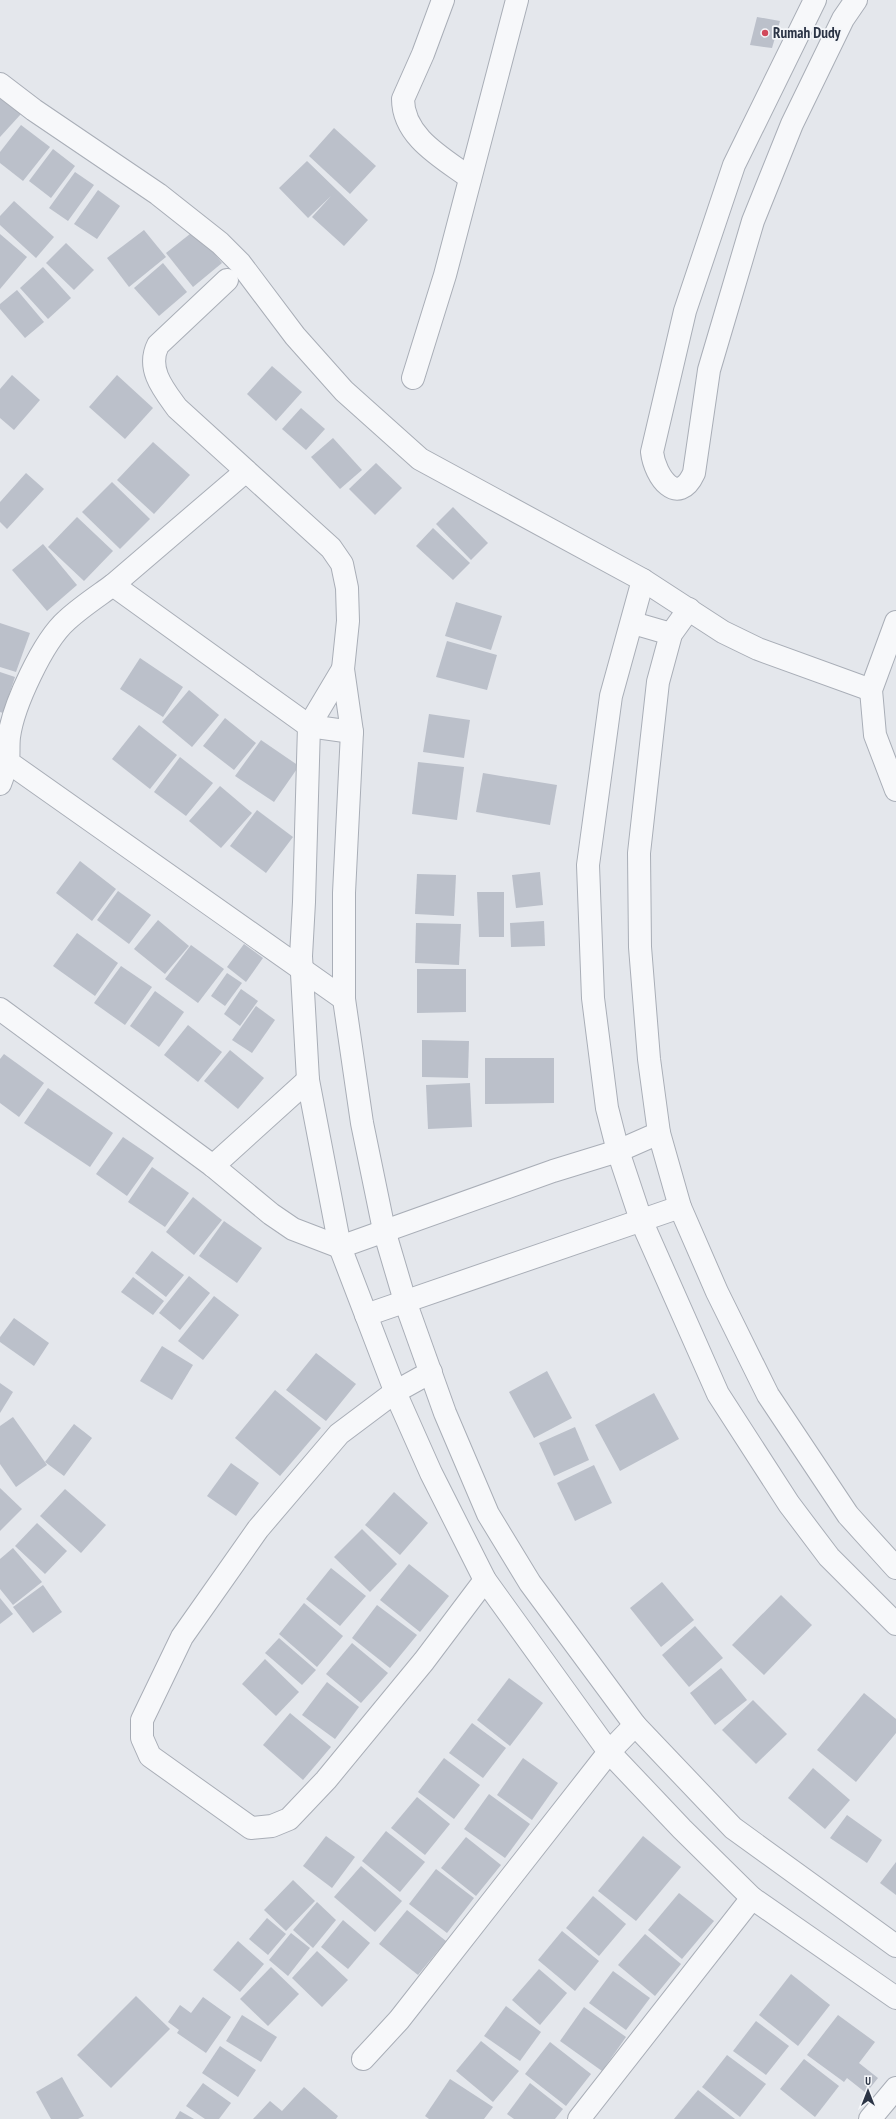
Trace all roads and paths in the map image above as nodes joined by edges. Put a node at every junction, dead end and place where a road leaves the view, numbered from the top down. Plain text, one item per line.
1 (443, 0) edge
2 (517, 0) edge
3 (815, 0) edge
4 (856, 0) edge
5 (0, 84) edge
6 (470, 178) junction
7 (227, 280) dead end
8 (413, 378) dead end
9 (246, 471) junction
10 (643, 580) junction
11 (113, 585) junction
12 (689, 609) junction
13 (896, 622) edge
14 (632, 623) junction
15 (671, 634) junction
16 (343, 669) junction
17 (871, 690) junction
18 (309, 726) junction
19 (352, 732) junction
20 (8, 762) junction
21 (0, 784) edge
22 (896, 790) edge
23 (302, 970) junction
24 (344, 1000) junction
25 (0, 1009) edge
26 (308, 1080) junction
27 (660, 1133) junction
28 (618, 1151) junction
29 (213, 1166) junction
30 (680, 1207) junction
31 (642, 1220) junction
32 (384, 1230) junction
33 (340, 1247) junction
34 (405, 1301) junction
35 (366, 1315) junction
36 (431, 1372) junction
37 (395, 1392) junction
38 (896, 1568) edge
39 (485, 1580) junction
40 (896, 1624) edge
41 (635, 1725) junction
42 (609, 1752) junction
43 (752, 1898) junction
44 (896, 1946) edge
45 (896, 1998) edge
46 (363, 2058) dead end
47 (896, 2088) edge
48 (579, 2119) edge
49 (870, 2119) edge

1 - 6 street
2 - 6 street
3 - 4 street
5 - 10 street
6 - 8 street
7 - 9 street
9 - 11 street
9 - 16 street
10 - 12 street
10 - 14 street
11 - 18 street
11 - 20 street
12 - 15 street
12 - 17 street
13 - 17 street
14 - 15 street
14 - 28 street
15 - 27 street
16 - 18 street
16 - 19 street
17 - 22 street
18 - 19 street
18 - 23 street
19 - 24 street
20 - 21 street
20 - 23 street
23 - 24 street
23 - 26 street
24 - 32 street
25 - 29 street
26 - 29 street
26 - 33 street
27 - 28 street
27 - 30 street
28 - 31 street
28 - 32 street
29 - 33 street
30 - 31 street
30 - 38 street
31 - 34 street
31 - 40 street
32 - 33 street
32 - 34 street
33 - 35 street
34 - 35 street
34 - 36 street
35 - 37 street
36 - 37 street
36 - 41 street
37 - 39 street
37 - 39 street
39 - 42 street
41 - 42 street
41 - 44 street
42 - 43 street
42 - 46 street
43 - 45 street
43 - 48 street
47 - 49 street

